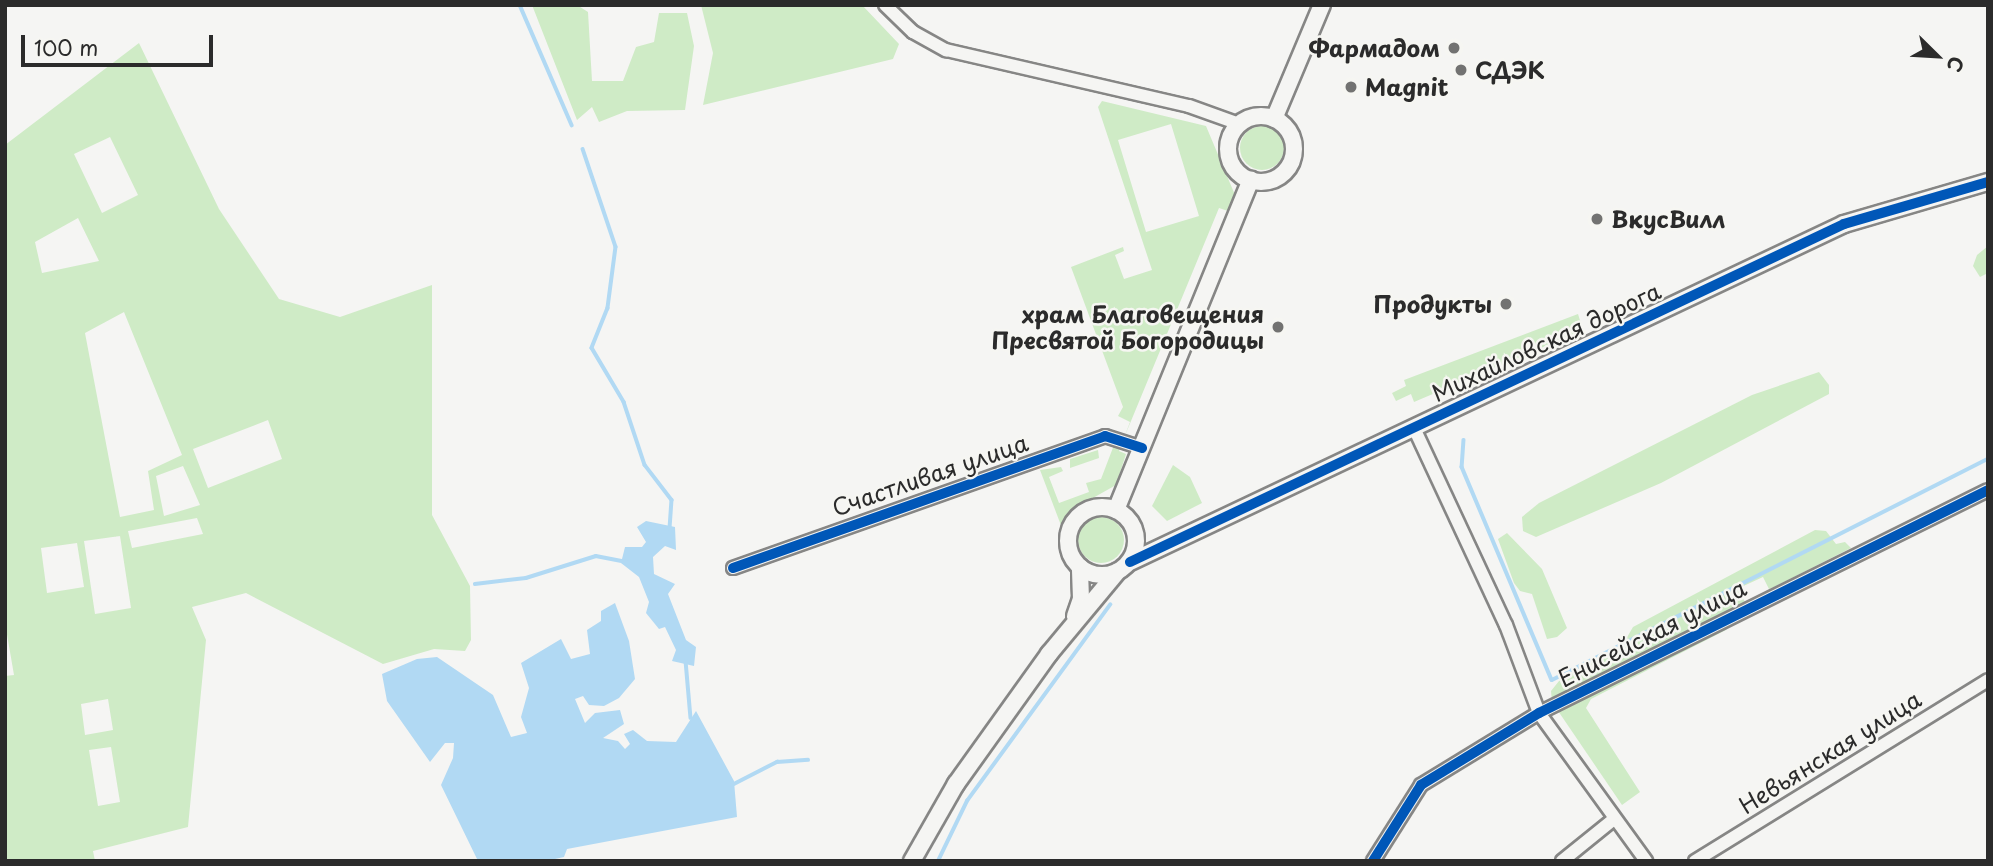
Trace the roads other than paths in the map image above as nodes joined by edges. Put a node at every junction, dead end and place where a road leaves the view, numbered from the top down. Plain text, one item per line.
1 (885, 5) edge
2 (1322, 5) edge
3 (1274, 119) junction
4 (1239, 124) junction
5 (1251, 180) junction
6 (1988, 182) edge
7 (1415, 428) junction
8 (1142, 448) junction
9 (1988, 490) edge
10 (1116, 510) junction
11 (1133, 526) junction
12 (1176, 541) junction
13 (1124, 567) junction
14 (733, 568) dead end
15 (1080, 568) junction
16 (1072, 625) junction
17 (1988, 680) edge
18 (1539, 713) junction
19 (1614, 819) junction
20 (912, 861) edge
21 (1374, 861) edge
22 (1562, 861) edge
23 (1646, 861) edge
24 (1695, 861) edge

1 - 4 street
2 - 3 street
3 - 4 street
3 - 5 street
4 - 5 street
5 - 8 street
6 - 7 street, Михайловская дорога
7 - 12 street, Михайловская дорога
7 - 18 street
8 - 10 street
8 - 14 street, Счастливая улица
9 - 18 street, Енисейская улица
10 - 11 street
10 - 15 street
11 - 12 street
11 - 13 street
12 - 13 street, Михайловская дорога
13 - 15 street
13 - 16 street, Михайловская дорога
15 - 16 street, Михайловская дорога
16 - 20 street, Михайловская дорога
17 - 24 street, Невьянская улица
18 - 19 street
18 - 21 street, Енисейская улица
19 - 22 street
19 - 23 street

